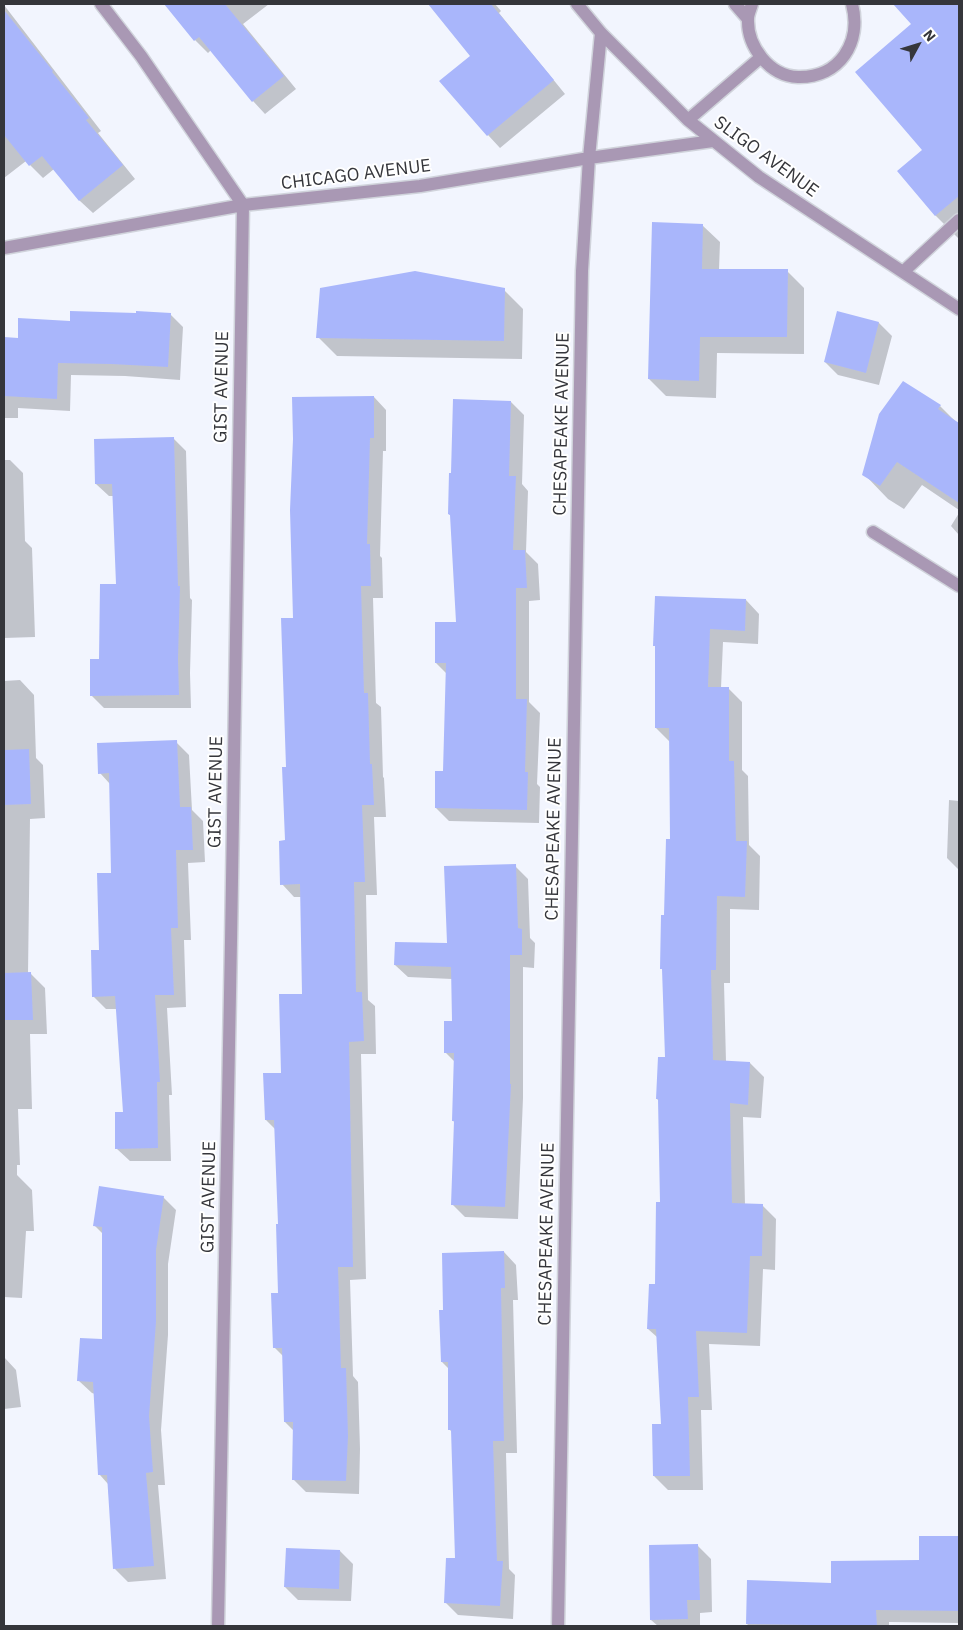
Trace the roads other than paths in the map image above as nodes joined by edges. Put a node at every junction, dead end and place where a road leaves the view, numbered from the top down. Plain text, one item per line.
1 (101, 4) edge
2 (577, 4) edge
3 (735, 4) edge
4 (752, 4) edge
5 (852, 4) edge
6 (748, 19) junction
7 (600, 33) junction
8 (760, 58) junction
9 (688, 120) junction
10 (713, 141) junction
11 (589, 158) junction
12 (243, 205) junction
13 (959, 220) edge
14 (4, 248) edge
15 (903, 272) junction
16 (959, 309) edge
17 (873, 532) dead end
18 (959, 586) edge
19 (218, 1626) edge
20 (558, 1626) edge

1 - 12 street
2 - 7 street, SLIGO AVENUE
3 - 6 street
4 - 6 street
5 - 8 street
6 - 8 street
7 - 9 street, SLIGO AVENUE
7 - 11 street, CHESAPEAKE AVENUE
8 - 9 street
9 - 10 street, SLIGO AVENUE
10 - 11 street, CHICAGO AVENUE
10 - 15 street, SLIGO AVENUE
11 - 12 street, CHICAGO AVENUE
11 - 20 street, CHESAPEAKE AVENUE
12 - 14 street, CHICAGO AVENUE
12 - 19 street, GIST AVENUE
13 - 15 street
15 - 16 street, SLIGO AVENUE
17 - 18 street

